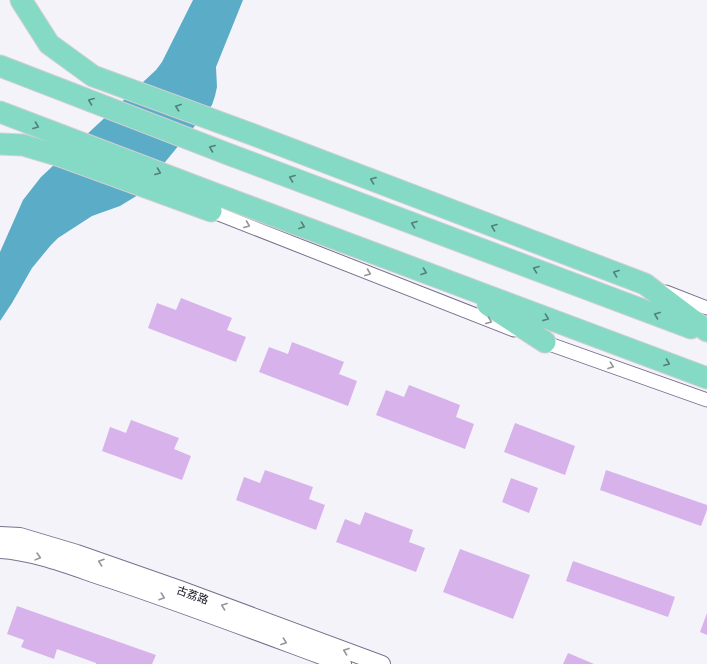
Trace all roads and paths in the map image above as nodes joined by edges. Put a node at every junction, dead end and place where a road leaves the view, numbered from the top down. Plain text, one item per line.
1 (21, 0) edge
2 (33, 0) edge
3 (49, 44) junction
4 (0, 66) edge
5 (0, 112) edge
6 (0, 144) edge
7 (212, 202) junction
8 (456, 284) junction
9 (645, 284) junction
10 (707, 308) edge
11 (707, 332) edge
12 (545, 342) junction
13 (707, 378) edge
14 (707, 400) edge
15 (0, 535) edge
16 (0, 550) edge
17 (343, 664) edge
18 (382, 664) edge

1 - 3 main road
2 - 3 main road
9 -> 3 main road
11 -> 4 main road
5 -> 7 main road
6 - 7 main road
7 -> 8 main road
7 -> 12 street
8 - 12 main road
8 -> 13 main road
9 - 10 street
9 - 11 main road
12 -> 14 street
18 -> 15 street, 古荔路
16 -> 17 street, 古荔路

